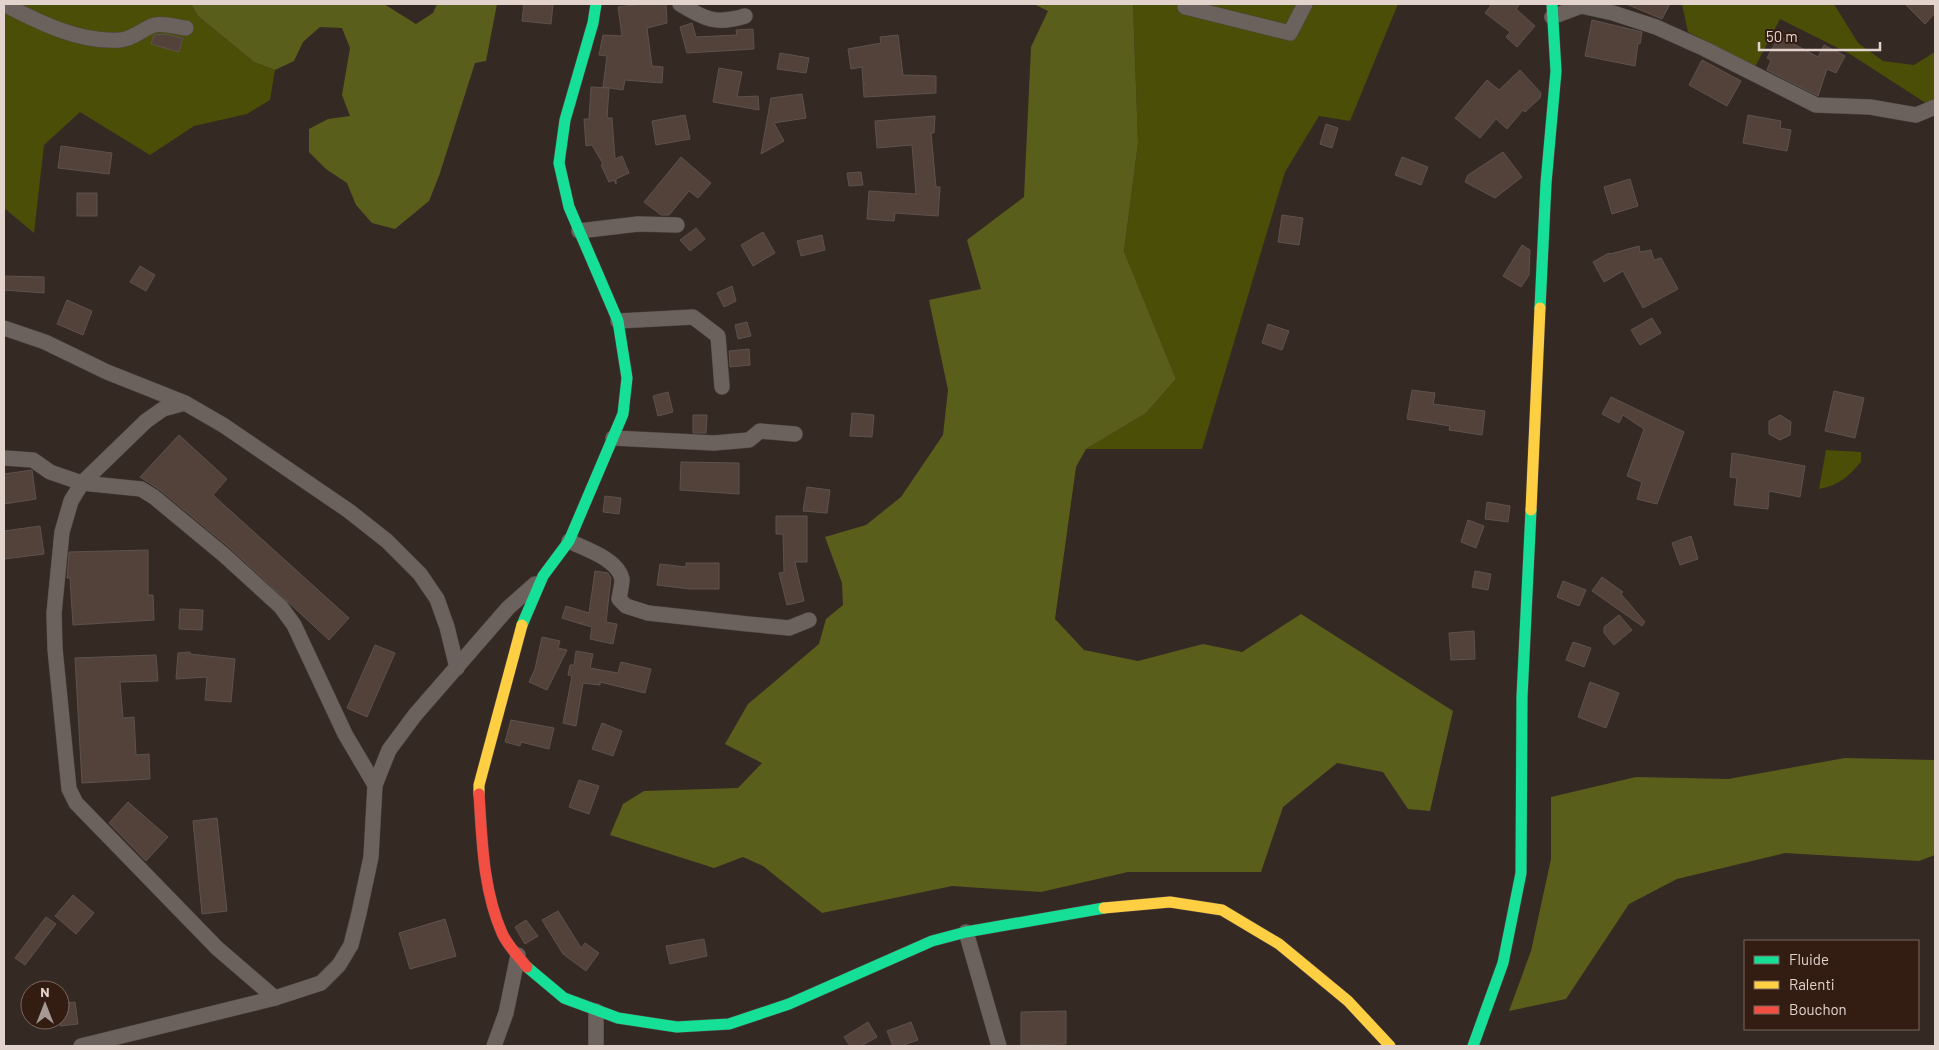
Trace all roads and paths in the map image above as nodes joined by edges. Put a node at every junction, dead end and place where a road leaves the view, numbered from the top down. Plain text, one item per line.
1 (4, 4) edge
2 (596, 4) edge
3 (680, 4) edge
4 (1305, 4) edge
5 (1185, 7) dead end
6 (1552, 11) edge
7 (745, 16) dead end
8 (186, 28) dead end
9 (1934, 108) edge
10 (677, 225) dead end
11 (579, 231) junction
12 (618, 321) junction
13 (4, 328) edge
14 (722, 387) dead end
15 (185, 403) junction
16 (795, 434) dead end
17 (613, 438) junction
18 (4, 458) edge
19 (82, 483) junction
20 (569, 541) junction
21 (543, 576) junction
22 (808, 620) dead end
23 (457, 668) junction
24 (375, 785) junction
25 (966, 932) junction
26 (518, 956) junction
27 (275, 998) junction
28 (596, 1011) junction
29 (81, 1046) edge
30 (494, 1046) edge
31 (596, 1046) edge
32 (999, 1046) edge
33 (1390, 1046) edge
34 (1473, 1046) edge

1 - 8 street
2 - 11 street
3 - 7 street
4 - 5 street
6 - 9 street
6 - 34 street
10 - 11 street
11 - 12 street
12 - 14 street
12 - 17 street
13 - 15 street
15 - 19 street
15 - 23 street
16 - 17 street
17 - 20 street
18 - 19 street
19 - 24 street
19 - 27 street
20 - 21 street
20 - 22 street
21 - 23 street
21 - 26 street
23 - 24 street
24 - 27 street
25 - 28 street
25 - 32 street
25 - 33 street
26 - 28 street
26 - 30 street
27 - 29 street
28 - 31 street

